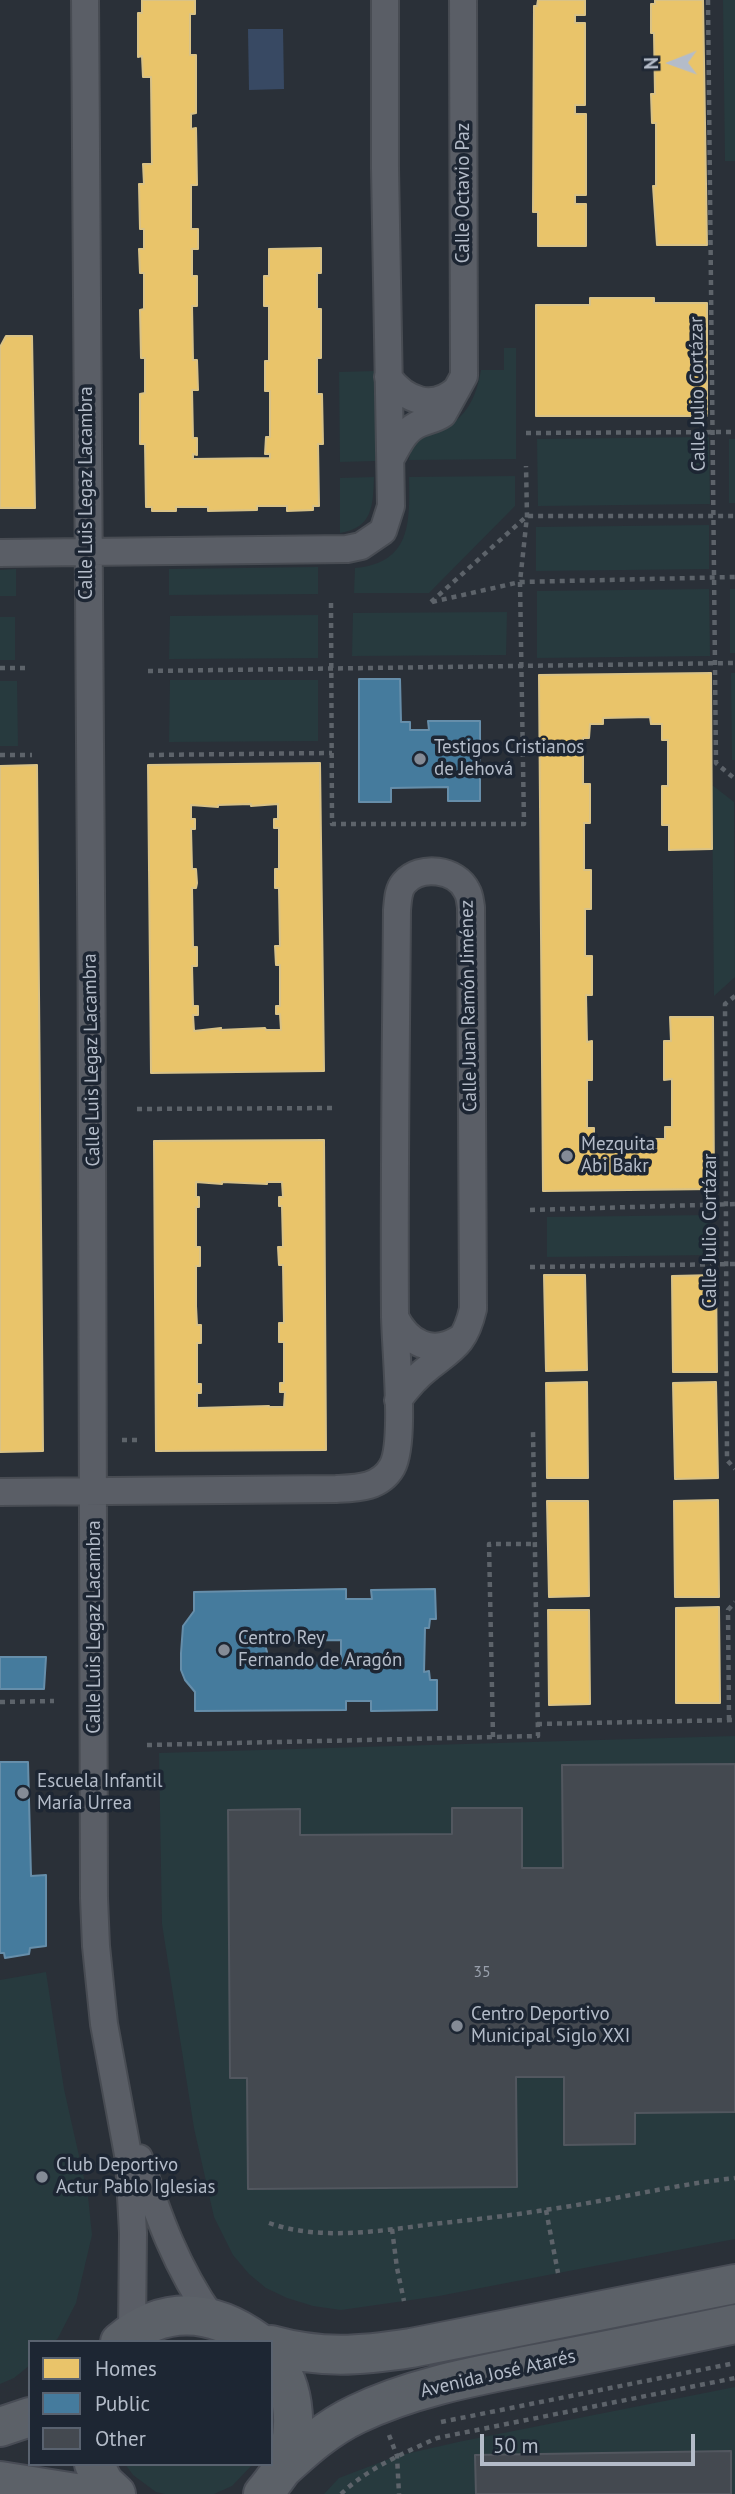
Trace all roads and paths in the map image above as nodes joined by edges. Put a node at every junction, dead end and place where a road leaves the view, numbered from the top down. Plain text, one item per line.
1 (85, 0) edge
2 (385, 0) edge
3 (463, 0) edge
4 (708, 0) edge
5 (388, 377) junction
6 (460, 386) junction
7 (713, 432) junction
8 (735, 432) edge
9 (526, 433) dead end
10 (391, 458) junction
11 (526, 467) dead end
12 (527, 516) junction
13 (713, 516) junction
14 (735, 516) edge
15 (0, 552) edge
16 (86, 552) junction
17 (714, 578) junction
18 (735, 578) edge
19 (520, 582) junction
20 (331, 603) dead end
21 (735, 663) edge
22 (715, 664) junction
23 (521, 666) junction
24 (0, 668) edge
25 (30, 668) dead end
26 (331, 669) junction
27 (148, 671) dead end
28 (332, 752) junction
29 (0, 755) edge
30 (32, 755) dead end
31 (149, 755) dead end
32 (735, 779) edge
33 (735, 996) edge
34 (334, 1108) dead end
35 (137, 1109) dead end
36 (735, 1204) edge
37 (725, 1205) junction
38 (530, 1210) dead end
39 (724, 1264) junction
40 (735, 1264) edge
41 (530, 1267) dead end
42 (395, 1317) junction
43 (464, 1335) junction
44 (398, 1400) junction
45 (533, 1431) dead end
46 (735, 1469) edge
47 (0, 1492) edge
48 (96, 1492) junction
49 (534, 1544) junction
50 (735, 1602) edge
51 (54, 1701) dead end
52 (0, 1702) edge
53 (732, 1720) edge
54 (537, 1724) junction
55 (493, 1737) junction
56 (147, 1745) dead end
57 (122, 2117) junction
58 (735, 2178) edge
59 (546, 2210) junction
60 (269, 2222) dead end
61 (392, 2229) junction
62 (558, 2273) dead end
63 (735, 2284) edge
64 (404, 2301) dead end
65 (212, 2318) junction
66 (735, 2325) edge
67 (126, 2337) edge
68 (255, 2340) edge
69 (273, 2346) edge
70 (273, 2359) edge
71 (735, 2363) edge
72 (735, 2378) edge
73 (28, 2418) edge
74 (436, 2423) dead end
75 (0, 2427) edge
76 (399, 2431) dead end
77 (389, 2435) junction
78 (379, 2440) dead end
79 (397, 2456) junction
80 (95, 2466) edge
81 (0, 2481) edge
82 (272, 2483) edge
83 (82, 2494) edge
84 (116, 2494) edge
85 (341, 2494) edge
86 (399, 2494) edge

1 - 16 street, Calle Luis Legaz Lacambra
2 - 5 street
3 - 6 street, Calle Octavio Paz
4 - 7 path, Calle Julio Cortázar
5 - 6 street
5 - 10 street
6 - 10 street, Calle Octavio Paz
7 - 8 path
7 - 9 path
7 - 13 path, Calle Julio Cortázar
10 - 16 street
11 - 12 path
12 - 13 path
12 - 19 path
12 - 19 path
13 - 14 path
13 - 17 path, Calle Julio Cortázar
15 - 16 street
16 - 48 street, Calle Luis Legaz Lacambra
17 - 18 path
17 - 19 path
17 - 22 path, Calle Julio Cortázar
19 - 23 path
20 - 26 path
21 - 22 path
22 - 23 path
22 - 32 path, Calle Julio Cortázar
23 - 26 path
23 - 28 path
24 - 25 path
26 - 27 path
26 - 28 path
28 - 31 path
29 - 30 path
33 - 37 path, Calle Julio Cortázar
34 - 35 path
36 - 37 path
37 - 38 path
37 - 39 path, Calle Julio Cortázar
39 - 40 path
39 - 41 path
39 - 46 path, Calle Julio Cortázar
42 - 43 street
42 - 43 street, Calle Juan Ramón Jiménez
42 - 44 street, Calle Juan Ramón Jiménez
43 - 44 street
44 - 48 street, Calle Juan Ramón Jiménez
45 - 49 path
47 - 48 street, Calle Juan Ramón Jiménez
48 - 57 street, Calle Luis Legaz Lacambra
49 - 54 path
49 - 55 path
50 - 53 path
51 - 52 path
53 - 54 path
54 - 55 path
55 - 56 path
57 - 65 street, Calle Luis Legaz Lacambra
57 - 67 street, Calle Luis Legaz Lacambra
58 - 59 path
59 - 61 path
59 - 62 path
60 - 61 path
61 - 64 path
63 - 69 main road, Avenida José Atarés
65 - 67 main road
65 - 68 main road
66 - 82 main road, Avenida José Atarés
70 - 82 main road
71 - 74 path, Avenida José Atarés
72 - 79 path
73 - 75 main road
76 - 77 path
77 - 78 path
77 - 79 path
79 - 85 path
79 - 86 path
80 - 84 main road
81 - 83 main road

